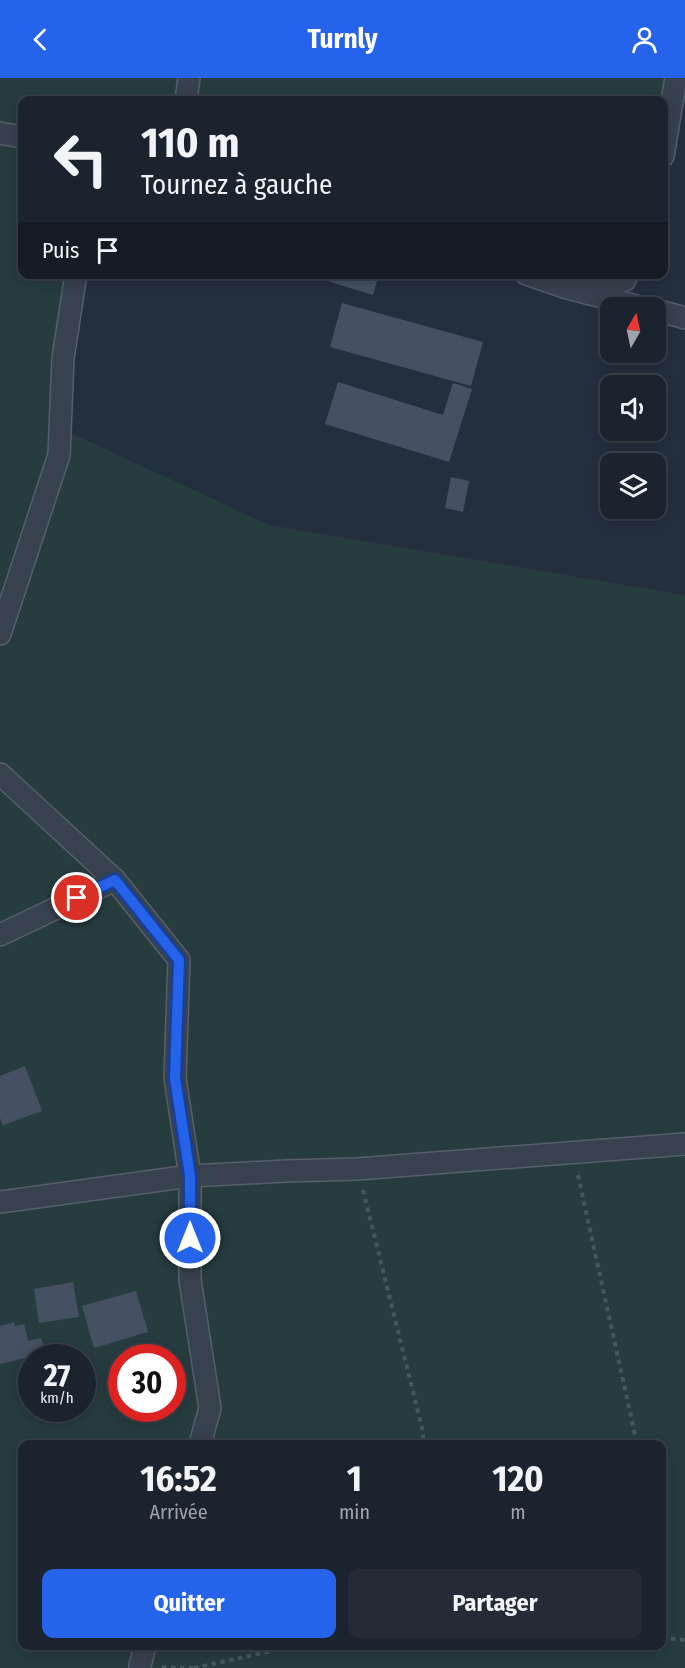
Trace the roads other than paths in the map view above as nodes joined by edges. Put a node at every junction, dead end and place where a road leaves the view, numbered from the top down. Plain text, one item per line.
1 (189, 78) edge
2 (676, 78) edge
3 (187, 96) edge
4 (668, 126) edge
5 (0, 133) edge
6 (18, 136) edge
7 (75, 279) edge
8 (542, 279) edge
9 (625, 279) edge
10 (582, 292) junction
11 (601, 297) edge
12 (666, 313) edge
13 (685, 318) edge
14 (0, 634) edge
15 (0, 774) edge
16 (115, 880) junction
17 (0, 935) edge
18 (685, 1144) edge
19 (190, 1176) junction
20 (0, 1202) edge
21 (201, 1440) edge

1 - 3 street
2 - 4 street
5 - 6 street
7 - 14 street
8 - 10 street
9 - 10 street
10 - 11 street
12 - 13 street
15 - 16 street
16 - 17 street
16 - 19 street
18 - 19 street
19 - 20 street
19 - 21 street

